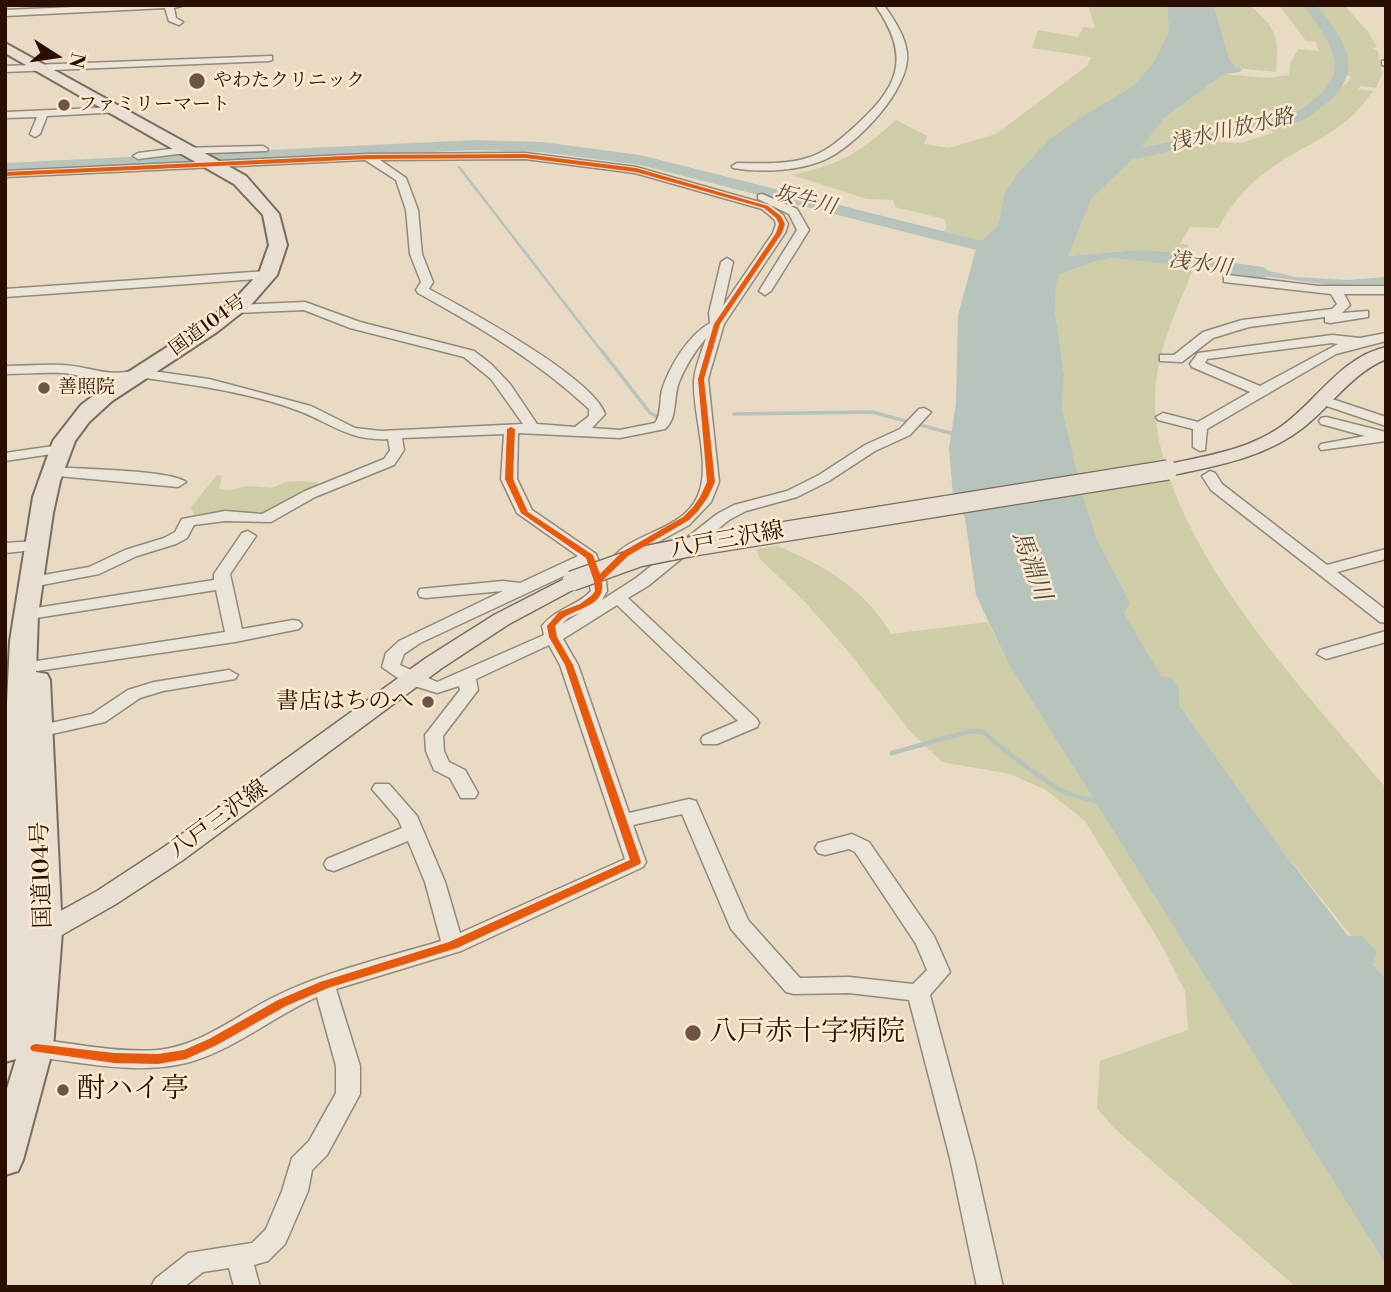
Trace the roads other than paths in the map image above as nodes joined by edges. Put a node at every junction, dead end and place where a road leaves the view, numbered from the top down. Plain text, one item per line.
1 (181, 5) edge
2 (879, 5) edge
3 (169, 6) edge
4 (5, 13) edge
5 (179, 22) dead end
6 (5, 47) edge
7 (269, 58) dead end
8 (41, 68) junction
9 (5, 69) edge
10 (117, 110) junction
11 (43, 114) junction
12 (7, 116) edge
13 (35, 134) dead end
14 (263, 149) dead end
15 (192, 152) junction
16 (367, 157) junction
17 (5, 163) edge
18 (214, 165) junction
19 (737, 166) dead end
20 (5, 174) edge
21 (708, 183) dead end
22 (727, 261) dead end
23 (267, 275) junction
24 (1228, 278) dead end
25 (1386, 290) edge
26 (765, 291) dead end
27 (1336, 291) junction
28 (5, 293) edge
29 (236, 309) junction
30 (1363, 314) dead end
31 (717, 324) junction
32 (1386, 337) edge
33 (1332, 340) junction
34 (1359, 342) junction
35 (1386, 352) edge
36 (1165, 358) dead end
37 (5, 370) edge
38 (135, 375) junction
39 (1262, 392) junction
40 (1320, 399) junction
41 (924, 412) dead end
42 (1163, 417) dead end
43 (1326, 421) dead end
44 (1386, 422) edge
45 (1200, 427) junction
46 (532, 428) junction
47 (511, 429) junction
48 (580, 430) junction
49 (394, 435) junction
50 (1386, 437) edge
51 (1200, 447) dead end
52 (1326, 447) dead end
53 (60, 449) junction
54 (5, 457) edge
55 (52, 472) junction
56 (1210, 476) dead end
57 (178, 482) dead end
58 (248, 536) dead end
59 (37, 546) junction
60 (5, 548) edge
61 (1386, 554) edge
62 (590, 556) junction
63 (1323, 571) junction
64 (598, 581) junction
65 (223, 584) junction
66 (521, 588) junction
67 (426, 593) dead end
68 (33, 594) junction
69 (619, 597) junction
70 (1386, 618) edge
71 (293, 625) dead end
72 (1386, 636) edge
73 (235, 637) junction
74 (553, 637) junction
75 (1326, 654) dead end
76 (37, 666) junction
77 (229, 675) dead end
78 (467, 677) junction
79 (411, 679) junction
80 (710, 740) dead end
81 (26, 750) edge
82 (382, 789) dead end
83 (468, 793) dead end
84 (622, 821) junction
85 (414, 831) junction
86 (825, 848) dead end
87 (334, 864) dead end
88 (23, 943) edge
89 (453, 946) junction
90 (324, 985) junction
91 (918, 993) junction
92 (21, 1049) edge
93 (5, 1160) edge
94 (239, 1257) junction
95 (164, 1287) edge
96 (247, 1287) edge
97 (989, 1287) edge

1 - 3 street
2 - 19 street
3 - 4 street
3 - 5 street
6 - 8 highway, 国道104号
7 - 8 street
8 - 9 street
8 - 10 highway, 国道104号
10 - 11 street
10 - 15 highway, 国道104号
11 - 12 street
11 - 13 street
14 - 15 street
15 - 17 street
15 - 18 highway, 国道104号
16 - 18 street
16 - 31 street
16 - 48 street
18 - 20 street
18 - 23 highway, 国道104号
21 - 26 street
22 - 31 street
23 - 28 street
23 - 29 highway, 国道104号
24 - 27 street
25 - 27 street
27 - 36 street
29 - 38 highway, 国道104号
29 - 46 street
30 - 33 street
31 - 48 street
31 - 64 street
32 - 34 street
33 - 34 street
33 - 39 street
34 - 39 street
35 - 40 main road, 八戸三沢線
37 - 38 street
38 - 49 street
38 - 53 highway, 国道104号
39 - 45 street
40 - 44 street
40 - 79 main road, 八戸三沢線, bridge
41 - 69 street
42 - 45 street
43 - 50 street
45 - 51 street
46 - 47 street
46 - 48 street
47 - 49 street
47 - 62 street
49 - 68 street
50 - 52 street
53 - 54 street
53 - 55 highway, 国道104号
55 - 57 street
55 - 59 highway, 国道104号
56 - 63 street
58 - 65 street
59 - 60 street
59 - 68 highway, 国道104号
61 - 63 street
62 - 64 street
62 - 66 street
63 - 70 street
64 - 74 street
65 - 68 street
65 - 73 street
66 - 67 street
66 - 79 street
68 - 76 highway, 国道104号
68 - 81 highway, 国道104号
69 - 74 street
69 - 80 street
71 - 73 street
72 - 75 street
73 - 76 street
74 - 78 street
74 - 84 street
76 - 81 highway, 国道104号
77 - 81 street
78 - 79 street
78 - 83 street
79 - 88 main road, 八戸三沢線
81 - 88 highway, 国道104号
82 - 85 street
84 - 89 street
84 - 91 street
85 - 87 street
85 - 89 street
86 - 91 street
88 - 92 highway, 国道104号
89 - 90 street
90 - 92 street
90 - 94 street
91 - 97 street
92 - 93 highway, 国道104号
94 - 95 street
94 - 96 street

